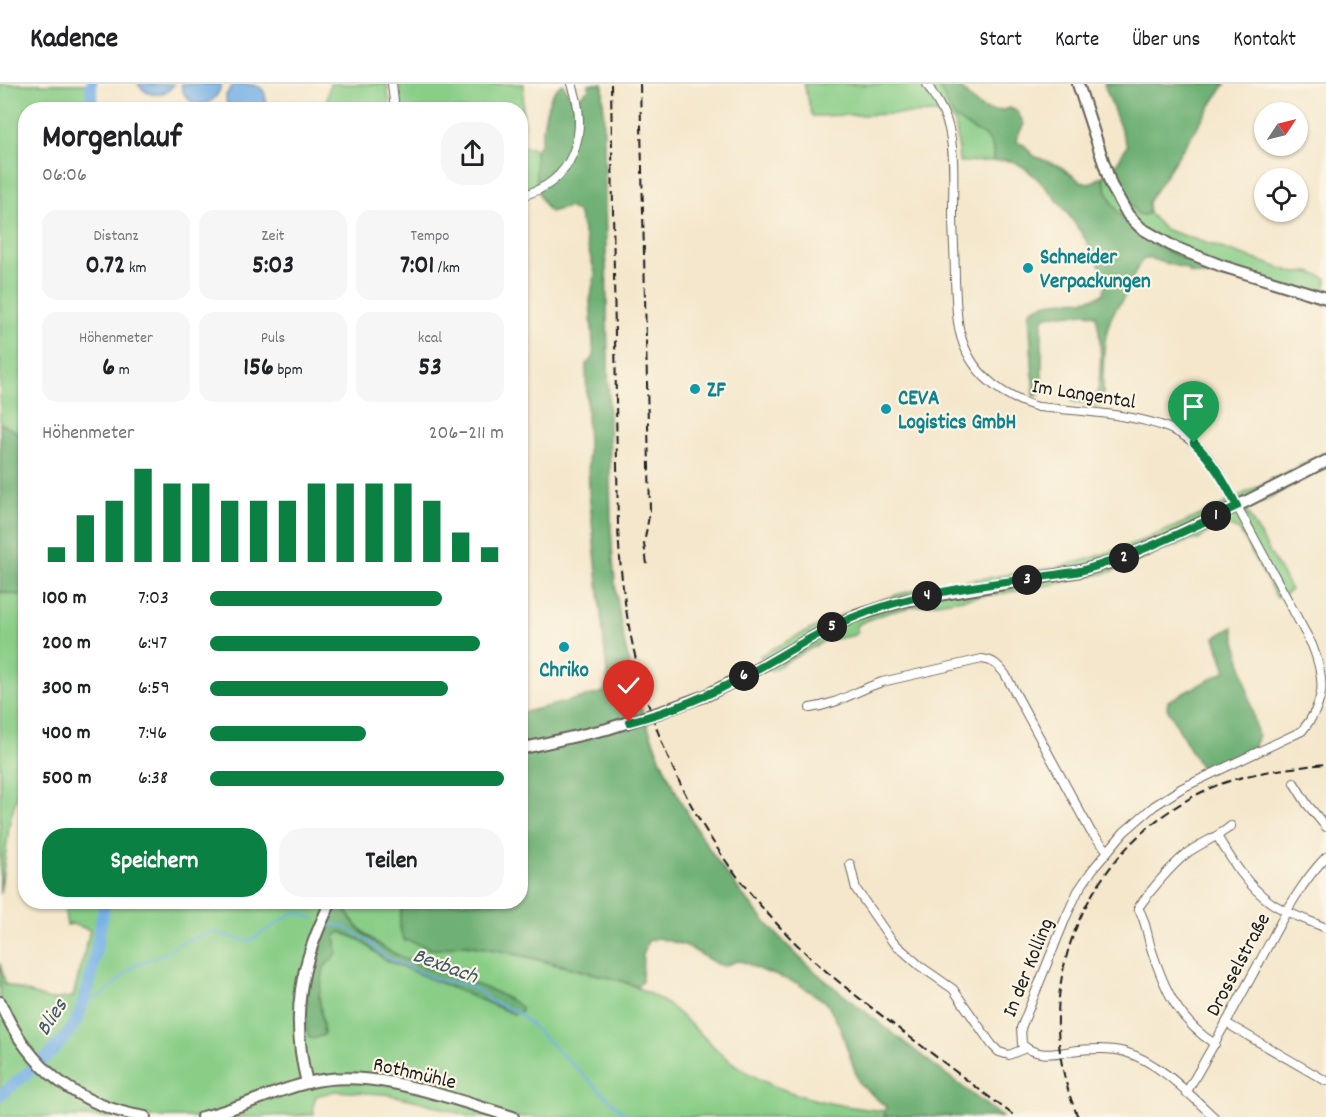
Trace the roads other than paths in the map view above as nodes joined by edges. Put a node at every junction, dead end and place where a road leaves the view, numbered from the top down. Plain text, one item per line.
1 (392, 84) edge
2 (572, 84) edge
3 (927, 84) edge
4 (1078, 84) edge
5 (394, 102) edge
6 (528, 194) edge
7 (1326, 298) edge
8 (1326, 461) edge
9 (1237, 506) junction
10 (810, 708) dead end
11 (528, 747) edge
12 (1294, 783) dead end
13 (1231, 826) dead end
14 (1326, 827) edge
15 (1217, 836) junction
16 (1107, 850) junction
17 (1326, 857) edge
18 (850, 864) dead end
19 (327, 909) edge
20 (1286, 911) junction
21 (1326, 928) edge
22 (0, 1002) edge
23 (1226, 1023) junction
24 (1215, 1044) junction
25 (1026, 1048) junction
26 (1326, 1081) edge
27 (307, 1083) junction
28 (1186, 1093) junction
29 (145, 1117) edge
30 (202, 1117) edge
31 (513, 1117) edge
32 (1214, 1117) edge

1 - 5 street
2 - 6 street
3 - 9 street, Im Langental
4 - 7 street
8 - 9 street
9 - 11 street, bridge
9 - 16 street, In der Kolling
10 - 16 street
12 - 14 street
13 - 15 street
15 - 20 street
15 - 24 street
16 - 25 street, In der Kolling
17 - 20 street, Drosselstraße
18 - 25 street, In der Kolling
19 - 27 street
20 - 21 street
20 - 23 street, Drosselstraße
22 - 29 street
23 - 24 street, Drosselstraße
23 - 26 street
24 - 28 street, Drosselstraße
25 - 28 street
27 - 30 street, Rothmühle
27 - 31 street, Rothmühle
28 - 32 street

